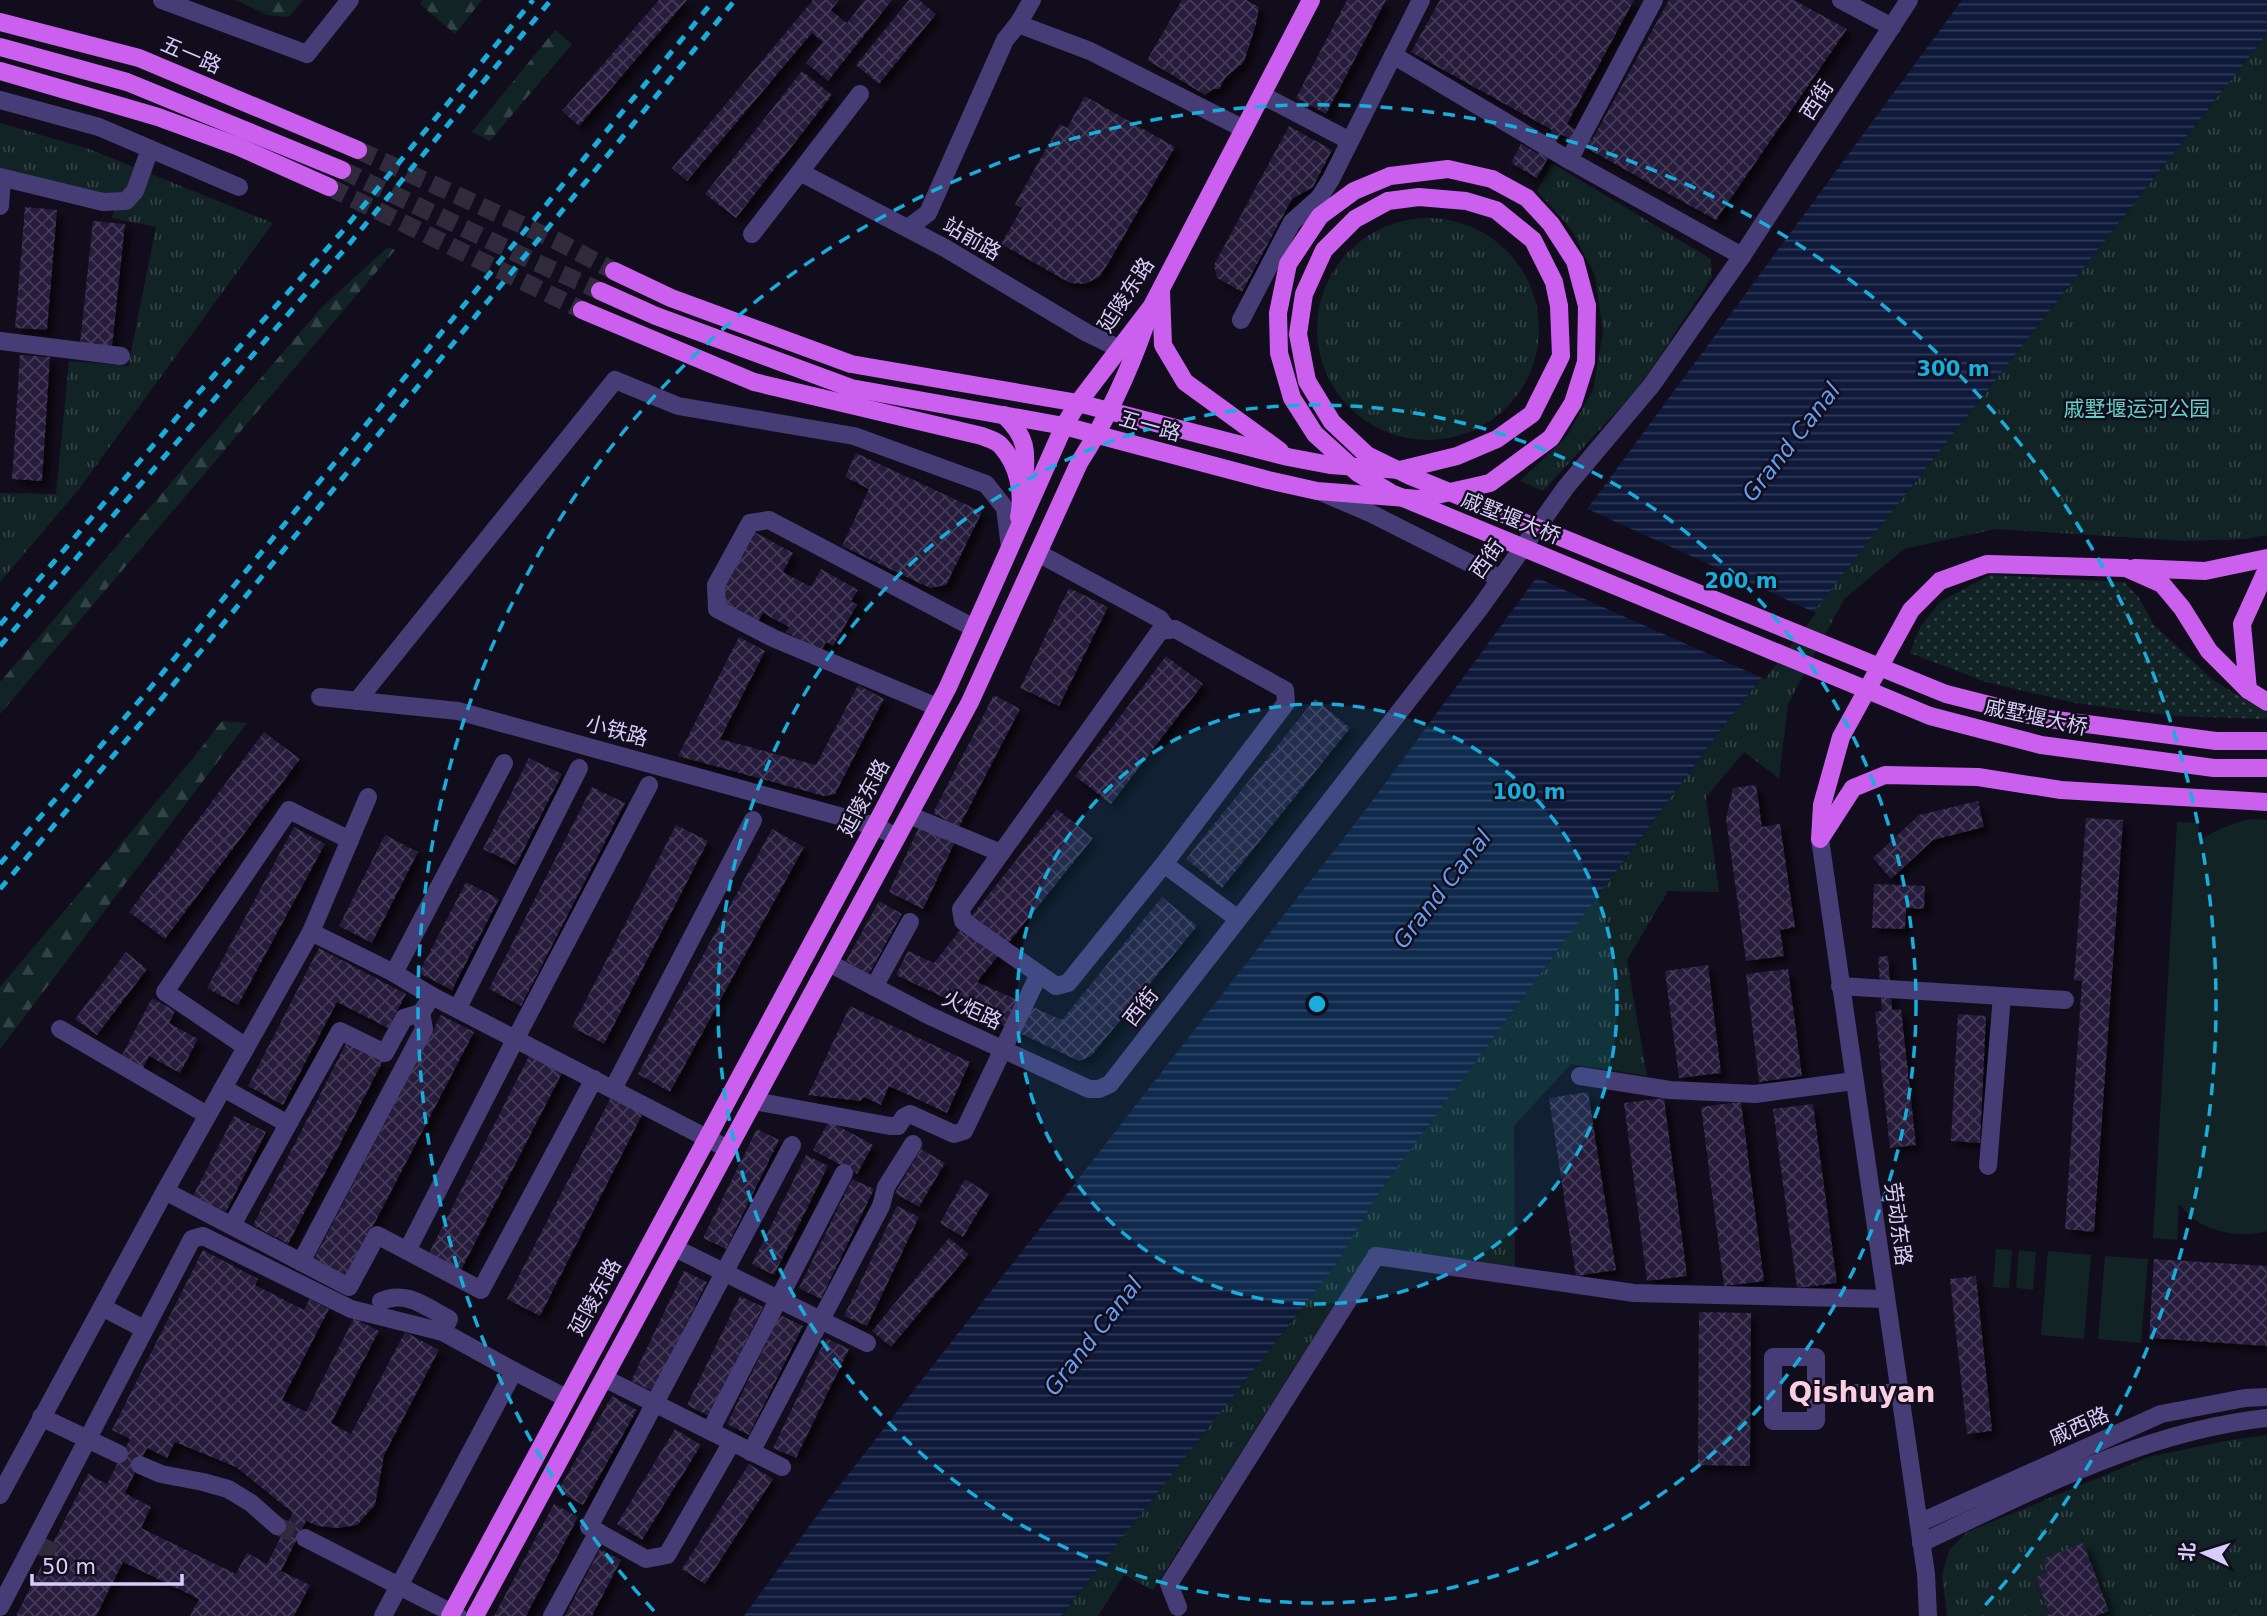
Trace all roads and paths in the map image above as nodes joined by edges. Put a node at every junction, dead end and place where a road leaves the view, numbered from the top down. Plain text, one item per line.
1 (162, 0) edge
2 (350, 0) edge
3 (1032, 0) edge
4 (1311, 0) edge
5 (1421, 0) edge
6 (1654, 0) edge
7 (1841, 0) edge
8 (1909, 0) edge
9 (0, 22) edge
10 (1018, 24) junction
11 (1892, 27) junction
12 (0, 47) edge
13 (1394, 55) junction
14 (0, 71) edge
15 (860, 94) dead end
16 (1262, 94) junction
17 (0, 100) edge
18 (1244, 129) junction
19 (1350, 141) junction
20 (150, 149) junction
21 (358, 150) tunnel mouth
22 (1569, 160) junction
23 (342, 170) tunnel mouth
24 (800, 172) junction
25 (1, 178) edge
26 (239, 187) dead end
27 (329, 187) tunnel mouth
28 (0, 206) edge
29 (908, 228) junction
30 (752, 234) dead end
31 (1742, 256) junction
32 (614, 271) tunnel mouth
33 (1161, 288) junction
34 (600, 290) tunnel mouth
35 (1152, 306) junction
36 (1559, 306) joint
37 (1587, 306) joint
38 (582, 310) tunnel mouth
39 (1241, 320) dead end
40 (0, 341) edge
41 (1120, 349) junction
42 (121, 356) dead end
43 (1078, 403) junction
44 (1109, 412) junction
45 (1004, 415) junction
46 (1064, 426) junction
47 (1096, 436) junction
48 (1288, 457) junction
49 (1317, 491) junction
50 (1022, 502) junction
51 (1013, 541) junction
52 (1038, 554) junction
53 (2267, 558) edge
54 (2126, 568) junction
55 (2267, 569) edge
56 (1501, 579) junction
57 (974, 628) junction
58 (1168, 630) junction
59 (2248, 690) junction
60 (320, 697) dead end
61 (357, 701) junction
62 (2267, 702) edge
63 (937, 707) junction
64 (2267, 741) edge
65 (503, 763) dead end
66 (579, 768) dead end
67 (2267, 768) edge
68 (649, 785) dead end
69 (368, 797) dead end
70 (2267, 802) edge
71 (909, 815) junction
72 (753, 820) dead end
73 (875, 826) junction
74 (897, 837) junction
75 (1820, 839) junction
76 (350, 840) junction
77 (1001, 853) junction
78 (1164, 864) junction
79 (1238, 919) junction
80 (911, 922) dead end
81 (311, 932) junction
82 (829, 962) junction
83 (394, 973) junction
84 (1039, 974) junction
85 (874, 986) junction
86 (1840, 986) junction
87 (432, 996) junction
88 (2002, 996) junction
89 (2065, 1000) dead end
90 (458, 1007) junction
91 (421, 1013) junction
92 (60, 1029) dead end
93 (516, 1038) junction
94 (246, 1046) junction
95 (1004, 1050) junction
96 (1580, 1076) dead end
97 (594, 1079) junction
98 (1854, 1082) junction
99 (223, 1088) junction
100 (613, 1089) junction
101 (1099, 1089) joint
102 (754, 1101) junction
103 (207, 1115) junction
104 (288, 1124) junction
105 (708, 1138) junction
106 (913, 1144) dead end
107 (792, 1145) dead end
108 (728, 1149) junction
109 (1988, 1166) dead end
110 (844, 1173) dead end
111 (165, 1191) junction
112 (232, 1225) junction
113 (674, 1248) junction
114 (407, 1251) junction
115 (301, 1262) junction
116 (724, 1272) junction
117 (778, 1299) junction
118 (1886, 1299) junction
119 (381, 1301) dead end
120 (102, 1307) junction
121 (822, 1321) junction
122 (144, 1329) junction
123 (443, 1332) junction
124 (867, 1343) dead end
125 (514, 1371) junction
126 (604, 1378) junction
127 (1816, 1393) dead end
128 (1899, 1393) junction
129 (2267, 1397) edge
130 (566, 1398) junction
131 (655, 1404) junction
132 (41, 1417) junction
133 (2267, 1418) edge
134 (710, 1432) junction
135 (86, 1439) junction
136 (732, 1442) junction
137 (751, 1452) junction
138 (119, 1454) dead end
139 (140, 1465) dead end
140 (782, 1467) dead end
141 (0, 1495) edge
142 (1919, 1523) junction
143 (277, 1526) tunnel mouth
144 (598, 1532) junction
145 (305, 1538) tunnel mouth
146 (1921, 1543) junction
147 (400, 1585) junction
148 (0, 1607) edge
149 (1178, 1607) dead end
150 (453, 1615) edge
151 (383, 1616) edge
152 (475, 1616) edge
153 (552, 1616) edge
154 (1928, 1616) edge

1 - 2 street
3 - 10 street
4 - 16 main road, 延陵东路
5 - 13 street
6 - 22 street
7 - 11 street
8 - 11 street, 西街
9 - 21 main road, 五一路
10 - 18 street
10 - 29 street
11 - 31 street, 西街
12 - 23 main road
13 - 19 street
13 - 22 street
14 - 27 main road
15 - 24 street
16 - 18 main road, 延陵东路
16 - 19 street
17 - 20 street
18 - 33 main road, 延陵东路
19 - 39 street
20 - 25 street
20 - 26 street
22 - 31 street
24 - 29 street, 站前路
24 - 30 street
25 - 28 street
29 - 41 street, 站前路
31 - 56 street, 西街
32 - 43 main road, 五一路
33 - 35 main road, 延陵东路
33 - 48 main road
34 - 45 main road, 五一路
35 - 41 main road, 延陵东路
35 - 44 main road
36 - 48 main road, 五一路
36 - 64 main road, 戚墅堰大桥, bridge
37 - 49 main road, 五一路
37 - 67 main road, 戚墅堰大桥, bridge
38 - 50 main road
40 - 42 street
41 - 43 main road, 延陵东路
43 - 44 main road, 五一路
43 - 46 main road, 延陵东路
44 - 47 main road
44 - 48 main road, 五一路
45 - 46 main road, 五一路
45 - 50 main road
46 - 47 main road, 五一路
46 - 51 main road, 延陵东路
47 - 49 main road, 五一路
47 - 52 main road
49 - 56 street
50 - 51 main road
51 - 57 main road, 延陵东路
51 - 61 street
52 - 58 street
52 - 71 main road
53 - 54 main road
54 - 59 main road
54 - 75 main road
55 - 59 main road
56 - 79 street, 西街
57 - 63 main road, 延陵东路
57 - 63 street
58 - 77 street
58 - 78 street
59 - 62 main road
60 - 61 street, 小铁路
61 - 73 street, 小铁路
63 - 73 main road, 延陵东路
65 - 83 street
66 - 90 street
68 - 93 street
69 - 76 street
70 - 75 main road
71 - 74 main road
71 - 77 street
72 - 100 street
73 - 74 street, 小铁路
73 - 105 main road, 延陵东路
74 - 82 main road
75 - 86 street, 劳动东路
76 - 81 street
76 - 94 street
77 - 84 street
78 - 79 street
78 - 84 street
79 - 101 street, 西街
80 - 85 street
81 - 83 street
81 - 94 street
82 - 85 street, 火炬路
82 - 102 main road
83 - 87 street
84 - 95 street
85 - 95 street, 火炬路
86 - 88 street
86 - 98 street, 劳动东路
87 - 90 street
87 - 91 street
88 - 89 street
88 - 109 street
90 - 93 street
91 - 104 street
91 - 115 street
92 - 103 street
93 - 97 street
93 - 114 street
94 - 99 street
95 - 101 street, 火炬路
95 - 102 street
96 - 98 street
97 - 100 street
97 - 114 street
98 - 118 street, 劳动东路
99 - 103 street
99 - 104 street
100 - 105 street
102 - 108 main road
103 - 111 street
104 - 112 street
105 - 108 street
105 - 130 main road, 延陵东路
106 - 121 street
107 - 116 street
108 - 113 main road
110 - 117 street
111 - 112 street
111 - 120 street
112 - 115 street
113 - 116 street
113 - 126 main road
114 - 115 street
116 - 117 street
116 - 131 street
117 - 121 street
117 - 134 street
118 - 128 street, 劳动东路
118 - 149 street
119 - 123 street
120 - 122 street
120 - 132 street
121 - 124 street
121 - 137 street
122 - 123 street
122 - 135 street
123 - 125 street
125 - 130 street
125 - 147 street
126 - 131 street
126 - 152 main road
127 - 128 street
128 - 142 street, 劳动东路
129 - 142 street, 戚西路
130 - 150 main road, 延陵东路
131 - 134 street
131 - 144 street
132 - 135 street
132 - 141 street
133 - 146 street, 戚西路
134 - 136 street
135 - 138 street
135 - 148 street
136 - 137 street
136 - 144 street
137 - 140 street
139 - 143 street
142 - 146 street, 劳动东路
144 - 153 street
145 - 147 street
146 - 154 street, 劳动东路
147 - 150 street
147 - 151 street

